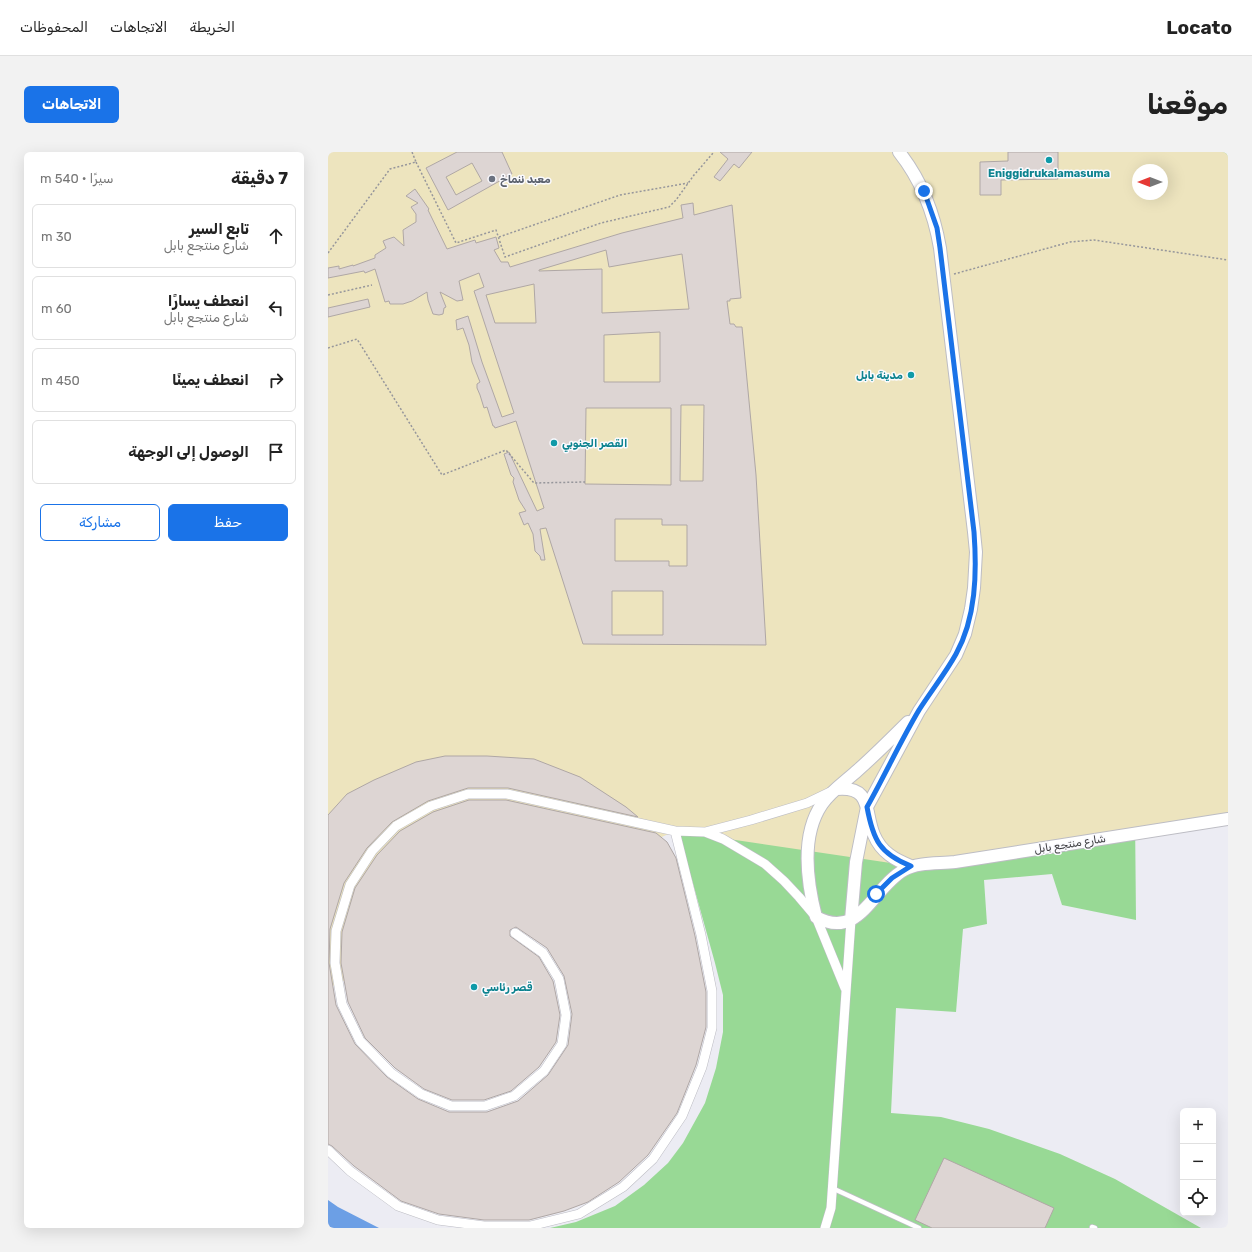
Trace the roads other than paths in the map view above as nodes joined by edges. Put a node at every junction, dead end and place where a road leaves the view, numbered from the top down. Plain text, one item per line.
1 (899, 152) edge
2 (919, 711) junction
3 (837, 789) junction
4 (867, 807) junction
5 (1228, 819) edge
6 (675, 831) junction
7 (705, 832) junction
8 (911, 866) junction
9 (816, 917) junction
10 (851, 920) junction
11 (516, 933) dead end
12 (847, 993) junction
13 (328, 1150) edge
14 (832, 1188) junction
15 (533, 1227) edge
16 (825, 1228) edge
17 (919, 1228) edge

1 - 2 street
2 - 3 street
2 - 4 street
3 - 4 street
3 - 7 street
3 - 9 street
4 - 8 street
4 - 10 street
5 - 8 street, شارع منتجع بابل
6 - 7 street
6 - 11 street
6 - 15 street
7 - 9 street
8 - 10 street, شارع منتجع بابل
9 - 10 street
9 - 12 street
10 - 12 street
12 - 14 street
13 - 15 street
14 - 16 street
14 - 17 lane

